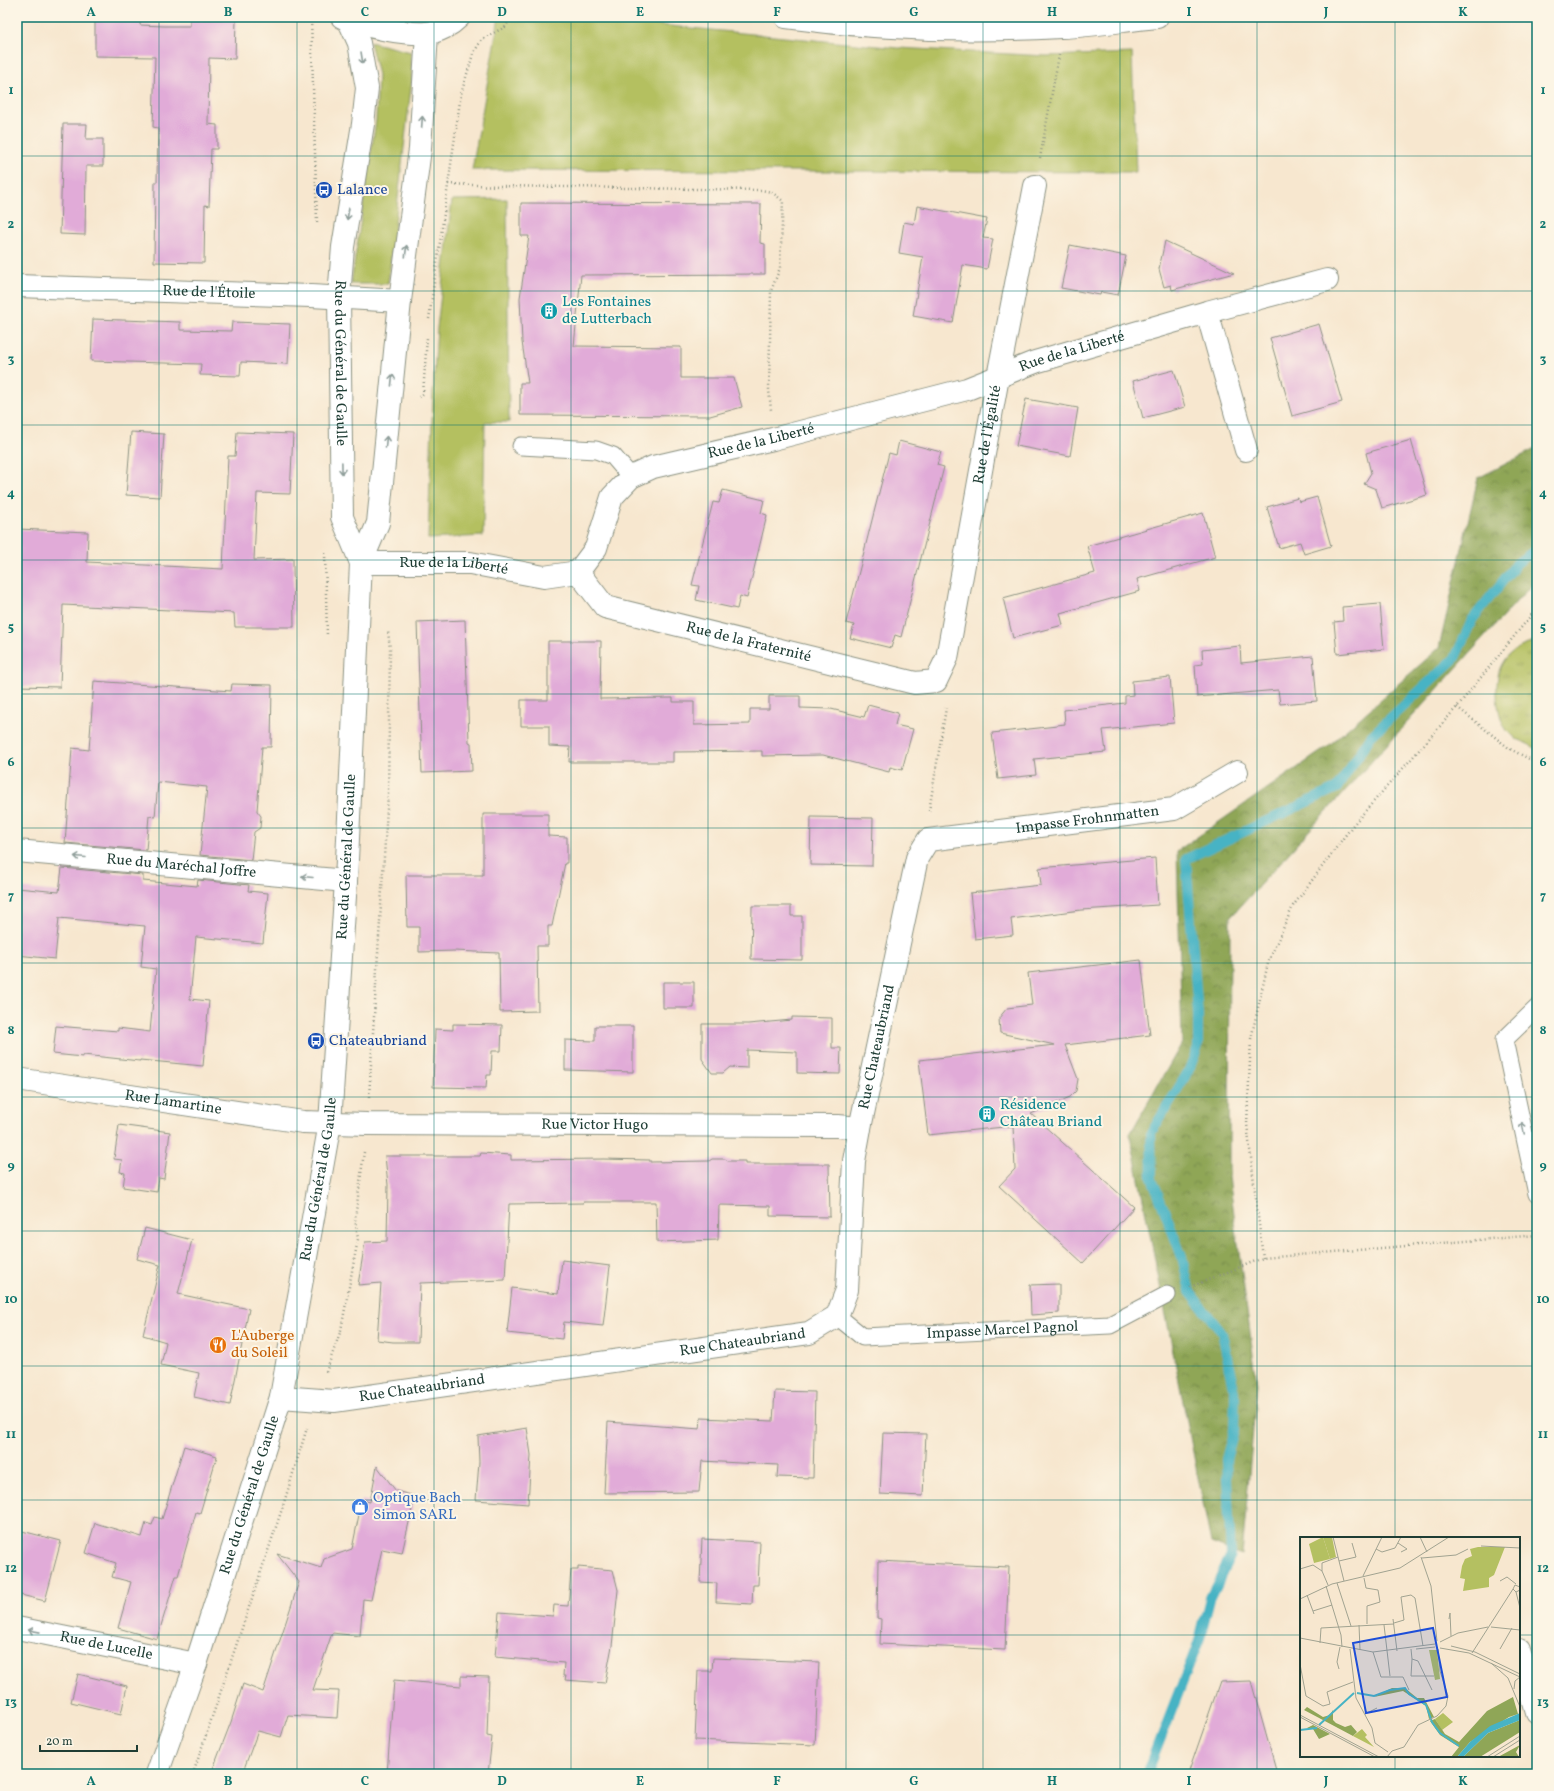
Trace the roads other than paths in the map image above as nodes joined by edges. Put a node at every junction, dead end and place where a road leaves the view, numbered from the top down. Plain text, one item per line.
1 (459, 17) edge
2 (786, 17) edge
3 (1157, 17) edge
4 (346, 19) edge
5 (427, 33) junction
6 (1035, 186) road end
7 (1327, 280) dead end
8 (17, 286) edge
9 (338, 297) junction
10 (400, 301) junction
11 (1207, 312) junction
12 (998, 377) junction
13 (521, 446) dead end
14 (1246, 450) dead end
15 (631, 477) junction
16 (361, 563) junction
17 (578, 572) junction
18 (936, 681) joint
19 (1237, 772) dead end
20 (928, 840) joint
21 (17, 851) edge
22 (346, 881) junction
23 (1537, 1008) edge
24 (17, 1079) edge
25 (330, 1123) junction
26 (860, 1128) junction
27 (1537, 1194) edge
28 (1168, 1295) dead end
29 (837, 1316) junction
30 (281, 1397) junction
31 (17, 1628) edge
32 (1520, 1654) edge
33 (196, 1664) junction
34 (1537, 1713) edge
35 (156, 1774) edge

1 - 5 street
2 - 3 street
4 - 5 street
4 -> 9 street, Rue du Général de Gaulle
10 -> 5 street, Rue du Général de Gaulle
6 - 12 street, Rue de l'Égalité
7 - 11 street, Rue de la Liberté
8 - 9 street, Rue de l'Étoile
9 - 10 street, Rue de l'Étoile
9 -> 16 street, Rue du Général de Gaulle
16 -> 10 street, Rue du Général de Gaulle
11 - 12 street, Rue de la Liberté
11 - 14 street
12 - 15 street, Rue de la Liberté
12 - 18 street, Rue de l'Égalité
13 - 15 lane
15 - 17 street, Rue de la Liberté
16 - 17 street, Rue de la Liberté
16 - 22 street, Rue du Général de Gaulle
17 - 18 street, Rue de la Fraternité
19 - 20 street, Impasse Frohnmatten
20 - 26 street, Rue Chateaubriand
22 -> 21 street, Rue du Maréchal Joffre
22 - 25 street, Rue du Général de Gaulle
27 -> 23 lane
24 - 25 street, Rue Lamartine
25 - 26 street, Rue Victor Hugo
25 - 30 street, Rue du Général de Gaulle
26 - 29 street, Rue Chateaubriand
28 - 29 lane, Impasse Marcel Pagnol
29 - 30 street, Rue Chateaubriand
30 - 33 street, Rue du Général de Gaulle
33 -> 31 street, Rue de Lucelle
32 - 34 street
33 - 35 street, Rue du Général de Gaulle

